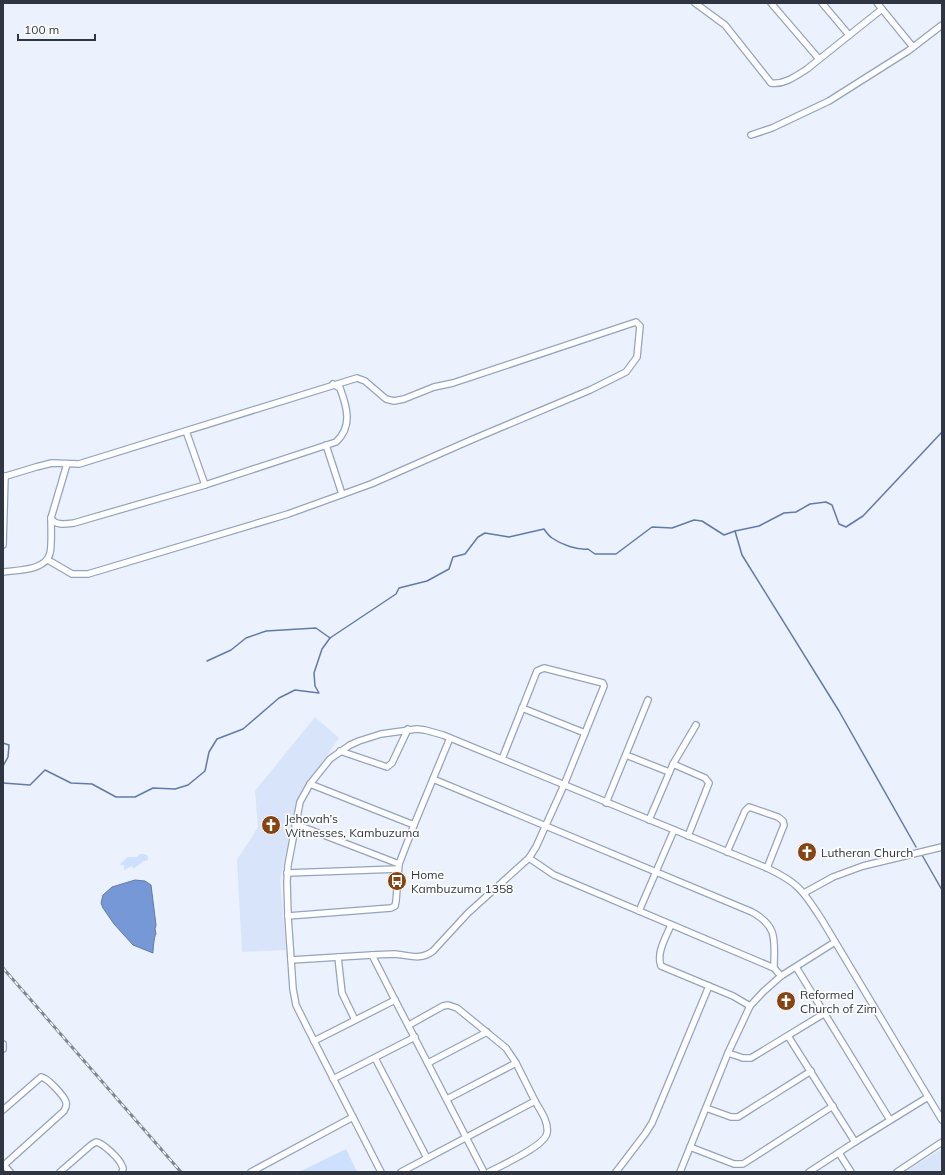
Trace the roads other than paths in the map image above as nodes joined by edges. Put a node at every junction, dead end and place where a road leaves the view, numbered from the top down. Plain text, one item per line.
1 (695, 3) edge
2 (771, 3) edge
3 (822, 3) edge
4 (877, 3) edge
5 (882, 9) junction
6 (942, 25) edge
7 (849, 35) junction
8 (913, 47) junction
9 (820, 59) junction
10 (751, 135) dead end
11 (333, 384) junction
12 (186, 431) junction
13 (326, 446) junction
14 (67, 464) junction
15 (4, 477) edge
16 (205, 485) junction
17 (342, 494) junction
18 (51, 518) junction
19 (3, 545) edge
20 (48, 560) junction
21 (3, 572) edge
22 (648, 700) dead end
23 (522, 708) junction
24 (696, 725) dead end
25 (408, 729) junction
26 (585, 733) junction
27 (450, 738) junction
28 (340, 751) junction
29 (626, 755) junction
30 (502, 759) junction
31 (672, 764) junction
32 (669, 772) junction
33 (433, 779) junction
34 (310, 784) junction
35 (564, 785) junction
36 (606, 803) junction
37 (649, 820) junction
38 (295, 824) junction
39 (414, 825) junction
40 (545, 827) junction
41 (674, 830) junction
42 (688, 836) junction
43 (942, 847) edge
44 (727, 852) junction
45 (529, 858) junction
46 (399, 866) junction
47 (767, 868) junction
48 (656, 872) junction
49 (287, 873) junction
50 (804, 893) junction
51 (639, 912) junction
52 (288, 916) junction
53 (671, 925) junction
54 (835, 942) junction
55 (372, 955) junction
56 (338, 957) junction
57 (291, 960) junction
58 (796, 967) junction
59 (774, 968) junction
60 (781, 976) junction
61 (709, 986) junction
62 (395, 1000) junction
63 (750, 1006) junction
64 (825, 1013) junction
65 (355, 1020) junction
66 (409, 1026) junction
67 (487, 1032) junction
68 (788, 1036) junction
69 (414, 1037) junction
70 (314, 1041) junction
71 (3, 1044) edge
72 (3, 1049) edge
73 (728, 1053) junction
74 (375, 1058) junction
75 (428, 1062) junction
76 (516, 1063) junction
77 (811, 1071) junction
78 (333, 1079) junction
79 (928, 1097) junction
80 (447, 1099) junction
81 (535, 1101) junction
82 (833, 1106) junction
83 (706, 1108) junction
84 (3, 1110) edge
85 (353, 1117) junction
86 (890, 1120) junction
87 (942, 1120) edge
88 (466, 1137) junction
89 (855, 1142) junction
90 (942, 1142) edge
91 (690, 1147) junction
92 (839, 1153) junction
93 (427, 1158) junction
94 (3, 1165) edge
95 (10, 1172) edge
96 (60, 1172) edge
97 (122, 1172) edge
98 (251, 1172) edge
99 (381, 1172) edge
100 (401, 1172) edge
101 (484, 1172) edge
102 (489, 1172) edge
103 (616, 1172) edge
104 (680, 1172) edge
105 (809, 1172) edge
106 (851, 1172) edge
107 (897, 1172) edge

1 - 9 street
2 - 9 street
3 - 7 street
4 - 5 street
5 - 7 street
5 - 8 street
6 - 8 street
7 - 9 street
8 - 10 street
11 - 12 street
11 - 13 street
11 - 17 street
12 - 14 street
12 - 16 street
13 - 16 street
13 - 17 street
14 - 15 street
14 - 18 street
15 - 19 street
16 - 18 street
17 - 20 street
18 - 20 street
20 - 21 street
22 - 29 street
23 - 26 street
23 - 26 street
23 - 30 street
24 - 31 street
25 - 27 street
25 - 28 street
25 - 28 street
26 - 35 street
27 - 30 street
27 - 33 street
28 - 34 street
29 - 32 street
29 - 36 street
30 - 35 street
31 - 32 street
31 - 42 street
32 - 37 street
33 - 39 street
33 - 40 street
34 - 38 street
34 - 39 street
35 - 36 street
35 - 40 street
36 - 37 street
37 - 41 street
38 - 46 street
38 - 49 street
39 - 46 street
40 - 45 street
40 - 48 street
41 - 42 street
41 - 48 street
42 - 44 street
43 - 50 street
44 - 47 street
44 - 47 street
45 - 51 street
45 - 55 street
46 - 49 street
46 - 52 street
47 - 50 street
48 - 51 street
48 - 59 street
49 - 52 street
50 - 54 street
51 - 53 street
52 - 57 street
53 - 59 street
53 - 61 street
54 - 58 street
54 - 79 street
55 - 56 street
55 - 62 street
56 - 57 street
56 - 65 street
57 - 70 street
58 - 60 street
58 - 64 street
59 - 60 street
60 - 63 street
61 - 63 street
61 - 103 street
62 - 65 street
62 - 66 street
63 - 73 street
64 - 68 street
64 - 86 street
65 - 70 street
66 - 67 street
66 - 69 street
67 - 75 street
67 - 76 street
68 - 73 street
68 - 77 street
69 - 74 street
69 - 75 street
70 - 78 street
71 - 72 street
73 - 83 street
74 - 78 street
74 - 93 street
75 - 80 street
76 - 80 street
76 - 81 street
77 - 82 street
77 - 83 street
78 - 85 street
79 - 86 street
79 - 87 street
80 - 88 street
81 - 88 street
81 - 102 street
82 - 89 street
82 - 91 street
83 - 91 street
84 - 94 street
85 - 98 street
85 - 99 street
86 - 89 street
88 - 93 street
88 - 101 street
89 - 92 street
90 - 107 street
91 - 104 street
92 - 105 street
92 - 106 street
93 - 100 street
94 - 95 street
96 - 97 street

